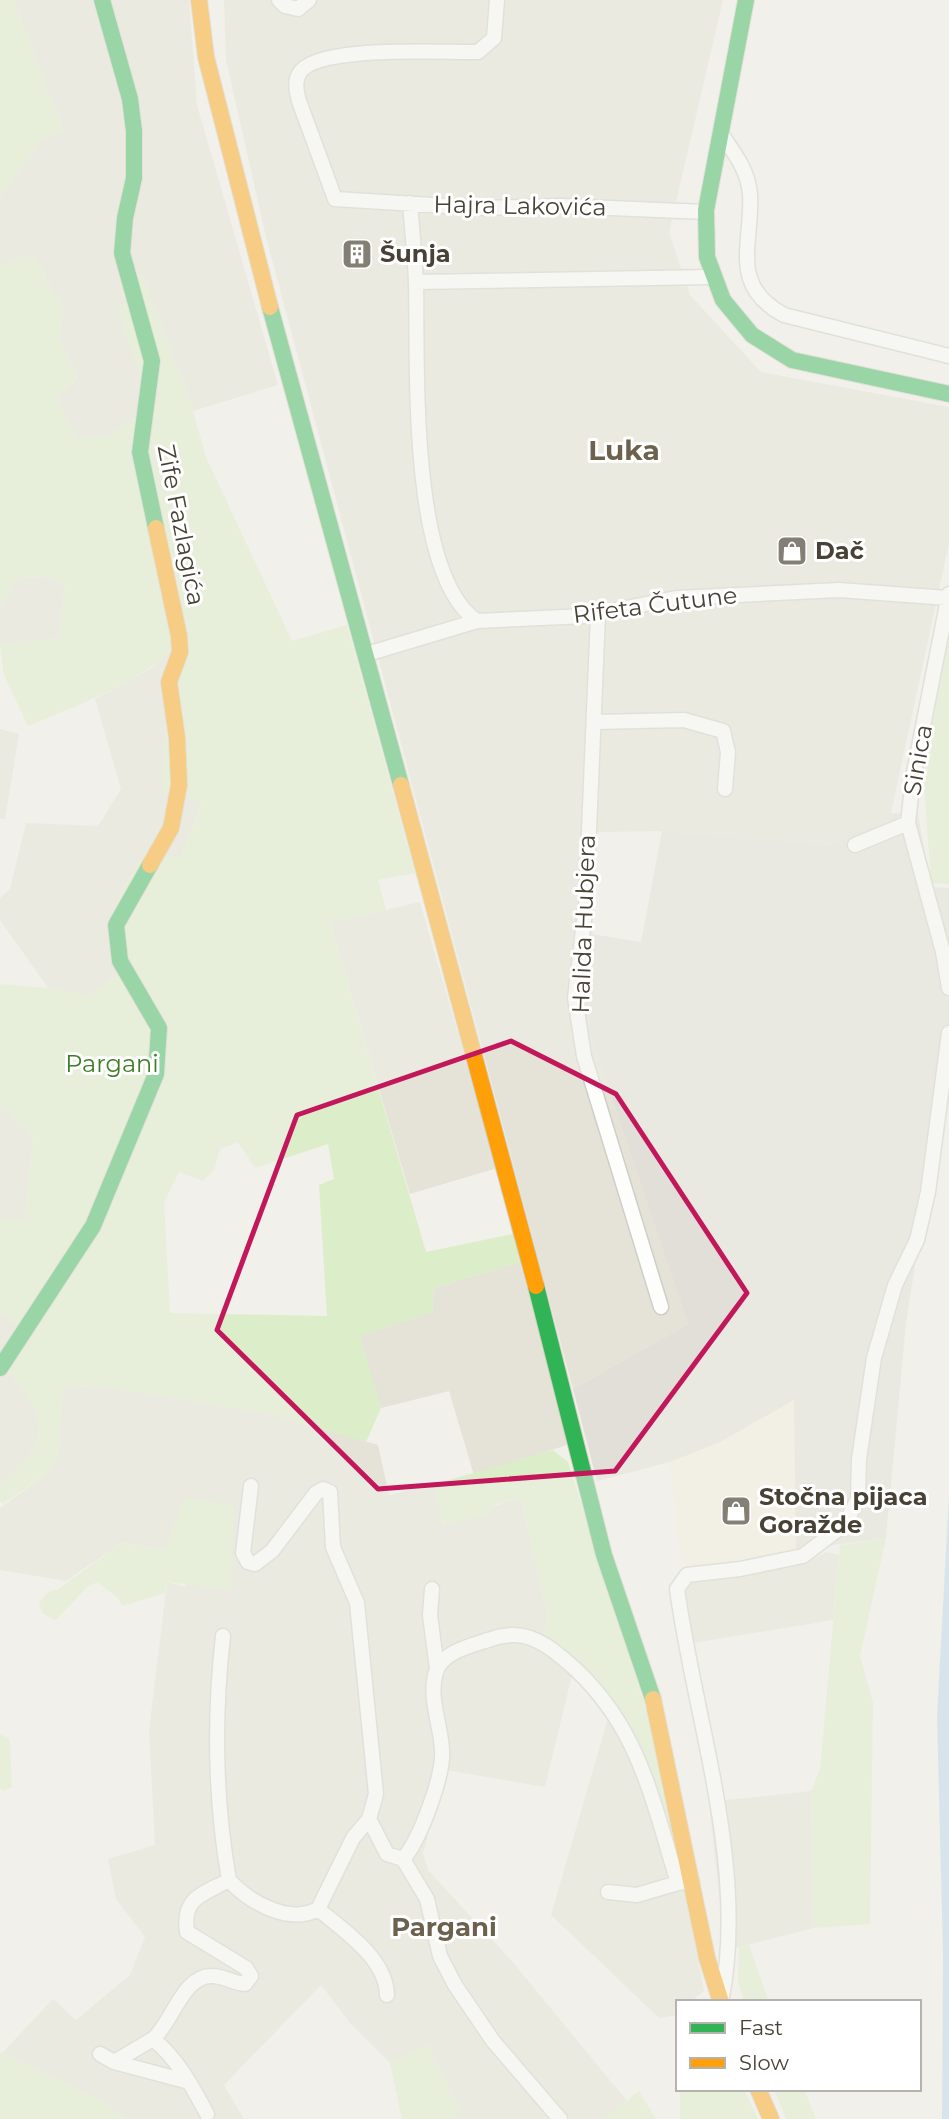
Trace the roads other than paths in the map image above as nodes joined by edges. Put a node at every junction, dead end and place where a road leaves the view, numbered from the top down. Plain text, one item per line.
1 (102, 0) edge
2 (199, 0) edge
3 (279, 0) edge
4 (309, 0) edge
5 (497, 0) edge
6 (746, 0) edge
7 (722, 135) junction
8 (411, 204) junction
9 (706, 212) junction
10 (710, 277) junction
11 (416, 282) junction
12 (949, 356) edge
13 (946, 394) edge
14 (948, 596) edge
15 (597, 614) junction
16 (477, 621) junction
17 (367, 654) junction
18 (595, 722) junction
19 (725, 789) dead end
20 (908, 823) junction
21 (855, 845) dead end
22 (949, 988) edge
23 (949, 1032) edge
24 (661, 1307) dead end
25 (0, 1368) edge
26 (251, 1486) dead end
27 (432, 1589) dead end
28 (223, 1636) dead end
29 (436, 1669) junction
30 (369, 1819) junction
31 (403, 1859) junction
32 (229, 1880) junction
33 (685, 1882) junction
34 (608, 1892) dead end
35 (318, 1909) junction
36 (387, 1995) dead end
37 (720, 2000) edge
38 (721, 2000) edge
39 (153, 2039) junction
40 (100, 2054) dead end
41 (114, 2062) junction
42 (190, 2082) junction
43 (759, 2091) edge
44 (207, 2113) dead end
45 (560, 2119) edge
46 (771, 2119) edge

1 - 25 street, Zife Fazlagića
2 - 17 street
3 - 4 street
5 - 8 street, Hajra Lakovića
6 - 7 street
7 - 9 street
7 - 12 street
8 - 9 street, Hajra Lakovića
8 - 11 street
9 - 10 street
10 - 11 street
10 - 13 street
11 - 16 street
14 - 15 street, Rifeta Čutune
14 - 20 street, Sinica
15 - 16 street, Rifeta Čutune
15 - 18 street, Halida Hubjera
16 - 17 street, Rifeta Čutune
17 - 33 street
18 - 19 street
18 - 24 street, Halida Hubjera
20 - 21 street, Sinica
20 - 22 street
23 - 38 street
26 - 30 street
27 - 29 street
28 - 32 street
29 - 31 street
29 - 33 street
30 - 31 street
30 - 35 street
31 - 45 street
32 - 35 street
32 - 39 street
33 - 34 street
33 - 37 street
35 - 36 street
39 - 41 street
39 - 42 street
40 - 41 street
41 - 42 street
42 - 44 street
43 - 46 street

